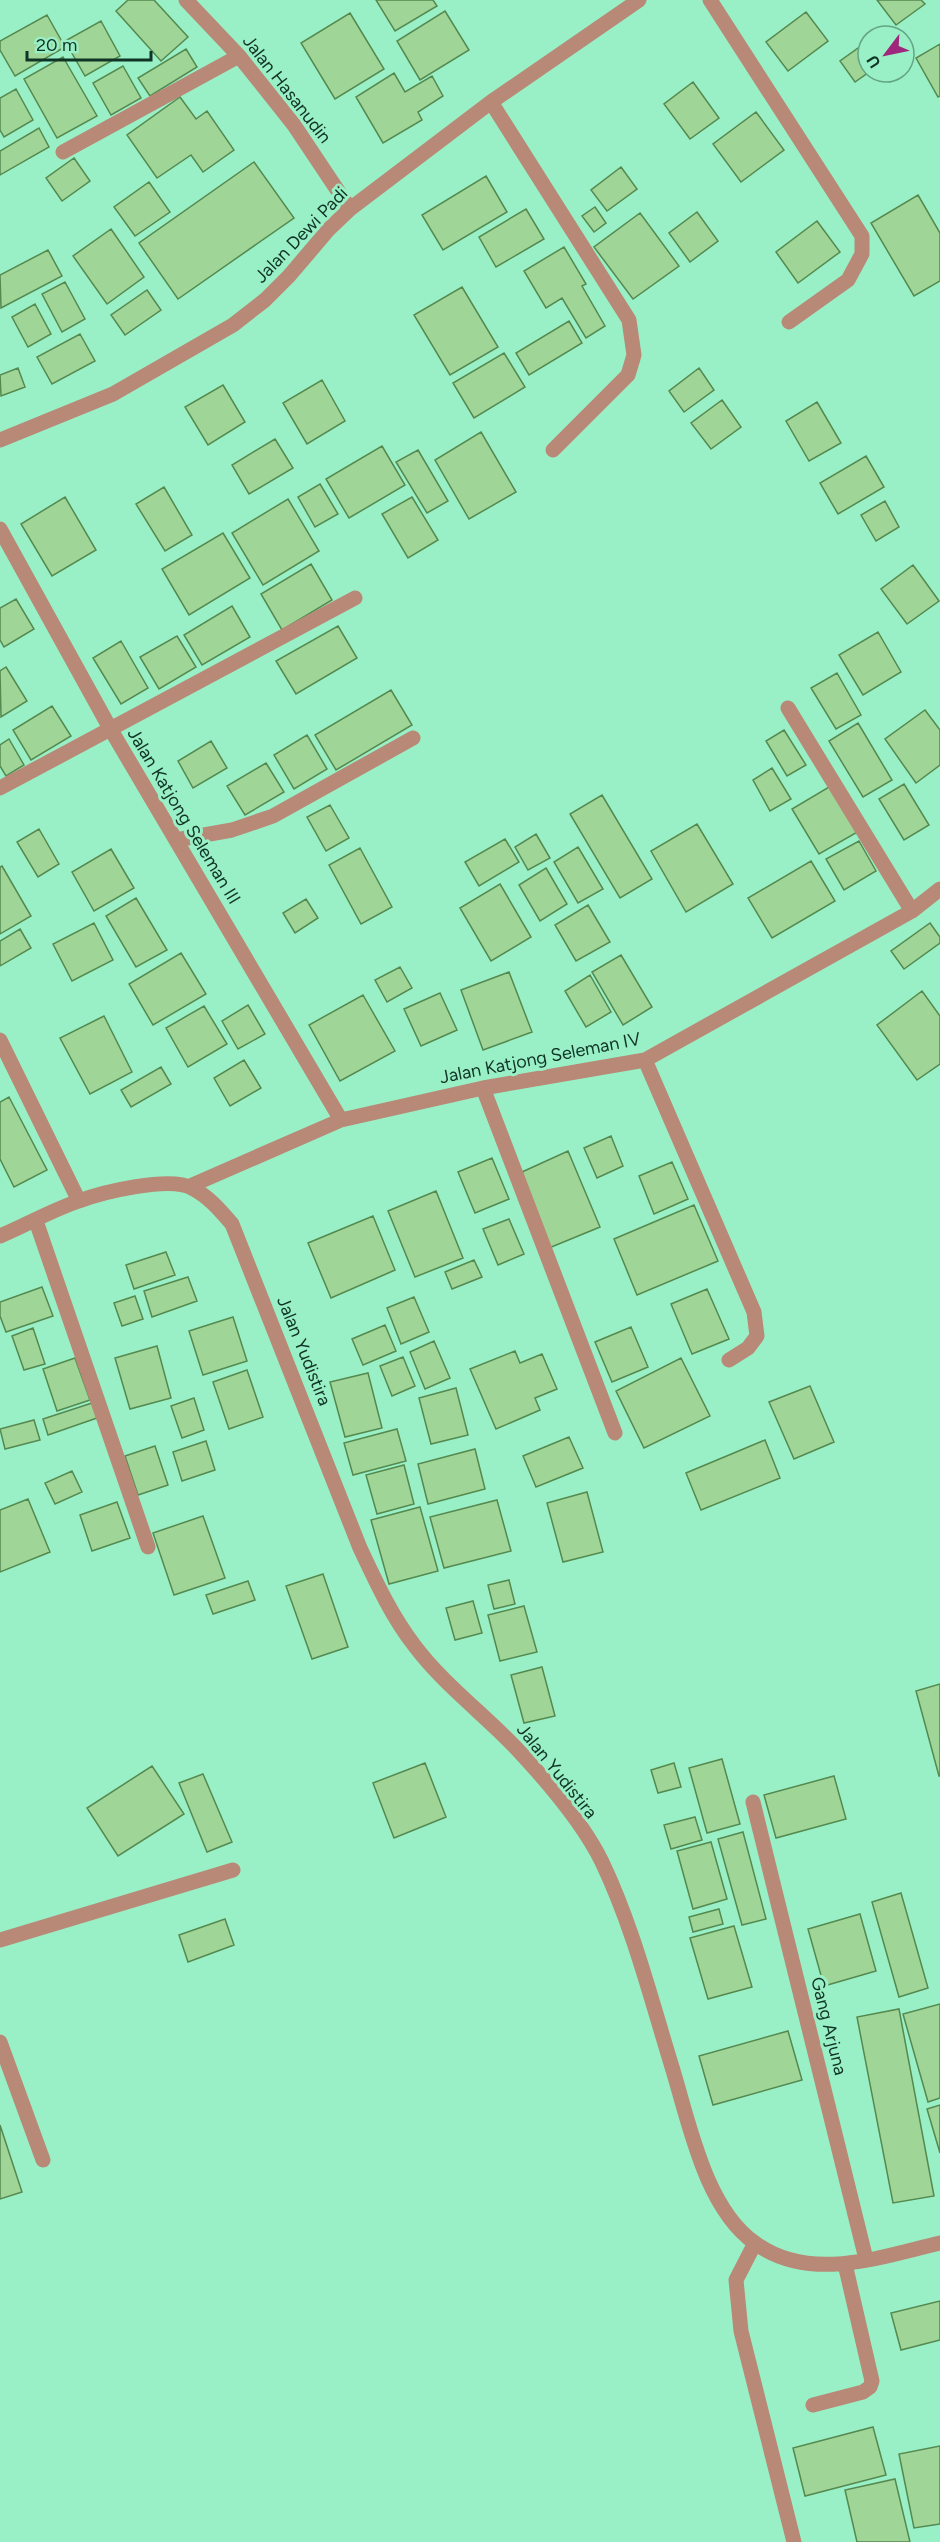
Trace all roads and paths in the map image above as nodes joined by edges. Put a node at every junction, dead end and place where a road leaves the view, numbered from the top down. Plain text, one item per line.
1 (186, 0) edge
2 (639, 0) edge
3 (710, 0) edge
4 (239, 56) junction
5 (491, 102) junction
6 (63, 152) dead end
7 (350, 208) junction
8 (789, 322) dead end
9 (0, 440) edge
10 (553, 450) dead end
11 (0, 529) edge
12 (355, 598) dead end
13 (788, 708) dead end
14 (111, 730) junction
15 (413, 738) dead end
16 (0, 788) edge
17 (176, 840) junction
18 (940, 889) edge
19 (912, 912) junction
20 (0, 1040) edge
21 (645, 1060) junction
22 (483, 1088) junction
23 (341, 1120) junction
24 (190, 1186) junction
25 (79, 1201) junction
26 (36, 1221) junction
27 (0, 1236) edge
28 (729, 1360) dead end
29 (615, 1433) dead end
30 (148, 1547) dead end
31 (753, 1802) dead end
32 (232, 1870) dead end
33 (0, 1940) edge
34 (0, 2042) edge
35 (43, 2160) dead end
36 (755, 2243) junction
37 (940, 2243) edge
38 (866, 2259) junction
39 (845, 2264) junction
40 (813, 2405) dead end
41 (794, 2542) edge

1 - 4 street, Jalan Hasanudin
2 - 5 street, Jalan Dewi Padi
3 - 8 street
4 - 6 street
4 - 7 street, Jalan Hasanudin
5 - 7 street, Jalan Dewi Padi
5 - 10 street
7 - 9 street, Jalan Dewi Padi
11 - 14 street, Jalan Katjong Seleman III
12 - 14 street
13 - 19 street
14 - 16 street
14 - 17 street, Jalan Katjong Seleman III
15 - 17 street
17 - 23 street, Jalan Katjong Seleman III
18 - 19 street, Jalan Katjong Seleman IV
19 - 21 street, Jalan Katjong Seleman IV
20 - 25 street
21 - 22 street, Jalan Katjong Seleman IV
21 - 28 street
22 - 23 street, Jalan Katjong Seleman IV
22 - 29 street
23 - 24 street, Jalan Katjong Seleman IV
24 - 25 street
24 - 36 street, Jalan Yudistira
25 - 26 street
26 - 27 street
26 - 30 street
31 - 38 street, Gang Arjuna
32 - 33 street
34 - 35 street
36 - 39 street, Jalan Yudistira
36 - 41 street
37 - 38 street, Jalan Yudistira
38 - 39 street, Jalan Yudistira
39 - 40 street

